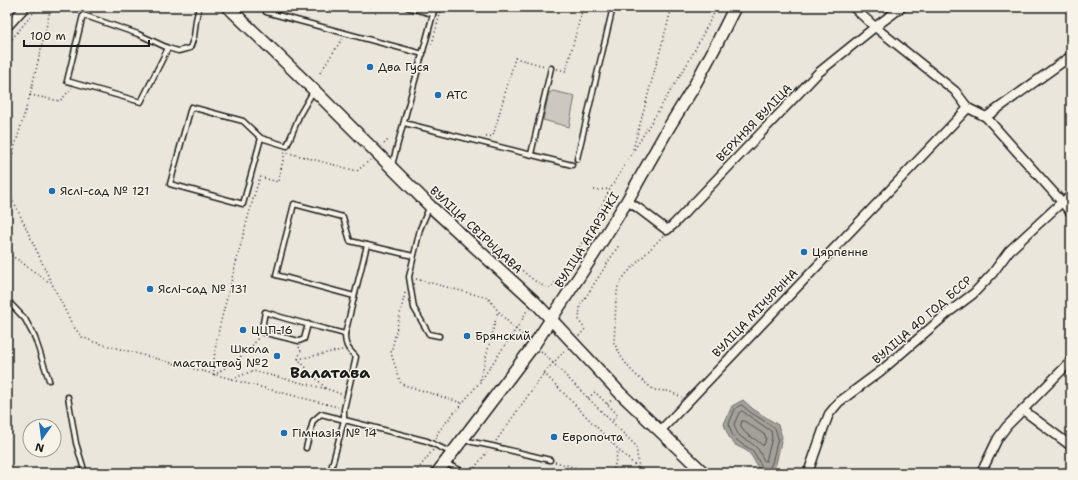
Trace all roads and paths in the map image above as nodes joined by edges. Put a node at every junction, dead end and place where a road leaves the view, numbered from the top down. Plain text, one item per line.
1 (12, 7) edge
2 (25, 7) edge
3 (38, 7) edge
4 (51, 7) edge
5 (199, 7) edge
6 (407, 7) edge
7 (435, 7) edge
8 (442, 7) edge
9 (583, 7) edge
10 (613, 7) edge
11 (672, 7) edge
12 (717, 7) edge
13 (735, 7) edge
14 (853, 7) edge
15 (902, 7) edge
16 (231, 8) edge
17 (266, 12) dead end
18 (441, 13) dead end
19 (7, 14) edge
20 (433, 14) junction
21 (875, 27) junction
22 (7, 28) edge
23 (343, 37) dead end
24 (7, 45) edge
25 (168, 48) junction
26 (423, 54) junction
27 (1071, 56) edge
28 (551, 68) junction
29 (320, 73) dead end
30 (76, 84) junction
31 (314, 90) junction
32 (30, 95) junction
33 (968, 108) junction
34 (986, 117) junction
35 (404, 123) junction
36 (261, 138) junction
37 (467, 138) junction
38 (388, 140) dead end
39 (384, 144) dead end
40 (532, 154) junction
41 (632, 155) junction
42 (371, 159) dead end
43 (577, 159) dead end
44 (572, 165) dead end
45 (391, 167) junction
46 (7, 173) edge
47 (7, 187) edge
48 (610, 189) junction
49 (594, 190) dead end
50 (1071, 196) edge
51 (627, 201) junction
52 (1062, 202) junction
53 (430, 206) junction
54 (1071, 213) edge
55 (667, 230) junction
56 (497, 245) dead end
57 (619, 245) dead end
58 (367, 246) junction
59 (7, 254) edge
60 (413, 256) junction
61 (409, 277) junction
62 (52, 284) junction
63 (405, 292) dead end
64 (354, 296) junction
65 (7, 300) edge
66 (527, 310) dead end
67 (498, 311) junction
68 (551, 320) junction
69 (308, 324) junction
70 (515, 329) junction
71 (345, 334) junction
72 (260, 335) dead end
73 (439, 336) dead end
74 (573, 342) junction
75 (534, 345) junction
76 (298, 346) dead end
77 (348, 349) junction
78 (298, 359) junction
79 (1071, 361) edge
80 (553, 363) junction
81 (544, 373) junction
82 (214, 375) junction
83 (232, 379) junction
84 (49, 380) dead end
85 (480, 382) junction
86 (327, 389) junction
87 (347, 395) junction
88 (68, 397) dead end
89 (588, 398) junction
90 (689, 400) junction
91 (462, 403) junction
92 (344, 409) junction
93 (1023, 410) junction
94 (344, 420) junction
95 (612, 421) junction
96 (660, 431) junction
97 (462, 440) junction
98 (435, 444) junction
99 (492, 446) junction
100 (1071, 446) edge
101 (306, 448) dead end
102 (618, 449) junction
103 (452, 453) junction
104 (550, 460) joint
105 (445, 463) junction
106 (639, 469) junction
107 (473, 470) junction
108 (85, 473) edge
109 (330, 473) edge
110 (415, 473) edge
111 (437, 473) edge
112 (466, 473) edge
113 (470, 473) edge
114 (477, 473) edge
115 (595, 473) edge
116 (613, 473) edge
117 (643, 473) edge
118 (704, 473) edge
119 (808, 473) edge
120 (981, 473) edge

1 - 19 path
2 - 22 street
3 - 24 path
4 - 32 path
5 - 25 lane
6 - 20 lane
7 - 20 lane
8 - 18 path
9 - 28 path
10 - 43 lane
11 - 41 path
12 - 41 path
13 - 51 main road, ВУЛІЦА АГАРЭНКІ
14 - 21 street
15 - 21 street, ВЕРХНЯЯ ВУЛІЦА
16 - 31 main road, ВУЛІЦА СВІРЫДАВА
17 - 26 lane
20 - 26 lane
21 - 33 street
21 - 55 street, ВЕРХНЯЯ ВУЛІЦА
23 - 29 path
25 - 30 lane
25 - 30 lane
26 - 35 lane
27 - 34 street
28 - 37 path
28 - 40 lane
30 - 32 path
31 - 36 lane
31 - 45 main road, ВУЛІЦА СВІРЫДАВА
32 - 46 path
33 - 34 street
33 - 90 street, ВУЛІЦА МІЧУРЫНА
34 - 52 street
35 - 37 lane
35 - 45 lane
36 - 36 lane
37 - 40 lane
38 - 39 path
40 - 44 lane
41 - 48 path
42 - 82 path
45 - 53 main road, ВУЛІЦА СВІРЫДАВА
47 - 62 path
48 - 49 path
48 - 56 path
50 - 52 street, ВУЛІЦА 40 ГОД БССР
51 - 55 street
51 - 68 main road, ВУЛІЦА АГАРЭНКІ
52 - 54 street
52 - 119 street, ВУЛІЦА 40 ГОД БССР
53 - 60 lane
53 - 68 main road, ВУЛІЦА СВІРЫДАВА
55 - 90 path
57 - 74 path
58 - 60 lane
58 - 64 lane
58 - 64 lane
59 - 62 path
60 - 61 lane
61 - 67 path
61 - 73 lane
62 - 82 path
63 - 91 path
64 - 71 lane
65 - 84 lane
66 - 70 path
67 - 70 path
67 - 85 path
68 - 74 main road, ВУЛІЦА СВІРЫДАВА
68 - 75 main road, ВУЛІЦА АГАРЭНКІ
69 - 69 lane
69 - 71 lane
70 - 75 path
70 - 85 path
71 - 77 lane
72 - 82 path
74 - 80 path
74 - 96 main road, ВУЛІЦА СВІРЫДАВА
75 - 80 path
75 - 97 main road, ВУЛІЦА АГАРЭНКІ
76 - 78 path
77 - 78 path
77 - 87 lane
78 - 86 path
79 - 93 street
80 - 81 path
80 - 89 path
81 - 99 path
81 - 102 path
82 - 83 path
83 - 86 path
83 - 92 path
85 - 91 path
86 - 87 path
87 - 92 lane
88 - 108 lane
89 - 95 path
89 - 95 path
90 - 96 street, ВУЛІЦА МІЧУРЫНА
91 - 98 path
92 - 94 lane
93 - 100 street
93 - 120 street
94 - 98 lane
94 - 101 lane
94 - 109 lane
95 - 106 path
96 - 118 main road, ВУЛІЦА СВІРЫДАВА
97 - 99 lane
97 - 103 main road, ВУЛІЦА АГАРЭНКІ
98 - 103 lane
98 - 110 path
99 - 104 lane
99 - 107 path
102 - 106 path
102 - 116 path
103 - 105 main road, ВУЛІЦА АГАРЭНКІ
104 - 115 path
105 - 111 main road, ВУЛІЦА АГАРЭНКІ
105 - 112 lane
106 - 117 path
107 - 113 path
107 - 114 path

